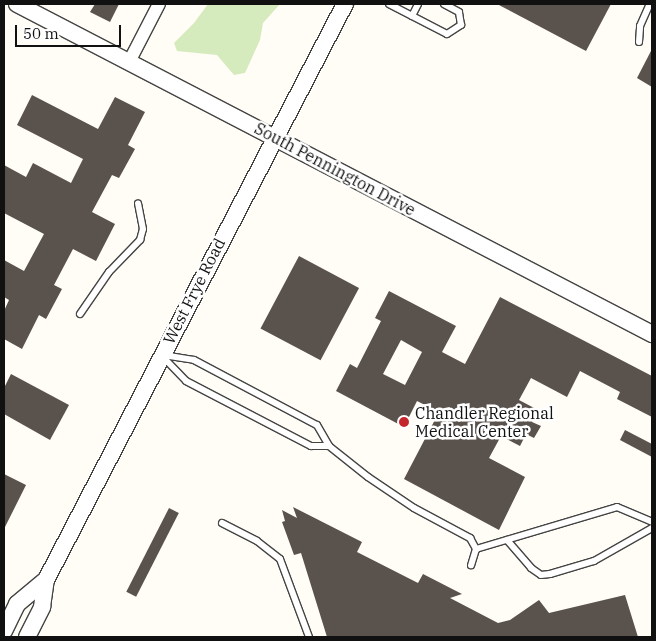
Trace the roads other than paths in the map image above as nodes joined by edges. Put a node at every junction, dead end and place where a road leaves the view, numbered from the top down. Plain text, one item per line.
1 (17, 4) edge
2 (159, 4) edge
3 (345, 4) edge
4 (390, 4) edge
5 (418, 4) edge
6 (444, 4) edge
7 (650, 4) edge
8 (412, 16) junction
9 (639, 42) dead end
10 (129, 62) junction
11 (274, 138) junction
12 (138, 203) dead end
13 (80, 314) dead end
14 (652, 334) edge
15 (161, 355) junction
16 (329, 446) junction
17 (652, 522) edge
18 (222, 523) dead end
19 (652, 528) edge
20 (507, 540) junction
21 (476, 549) junction
22 (471, 565) dead end
23 (46, 580) junction
24 (4, 631) edge
25 (27, 637) edge
26 (309, 637) edge

1 - 10 street, South Pennington Drive
2 - 10 street
3 - 11 street, West Frye Road
4 - 8 lane
5 - 8 lane
6 - 8 lane
7 - 9 lane
10 - 11 street, South Pennington Drive
11 - 14 street, South Pennington Drive
11 - 15 street, West Frye Road
12 - 13 lane
15 - 16 lane
15 - 16 lane
15 - 23 street, West Frye Road
16 - 21 lane
17 - 20 lane
18 - 26 lane
19 - 20 lane
20 - 21 lane
21 - 22 lane
23 - 24 street, West Frye Road
23 - 25 street, West Frye Road

